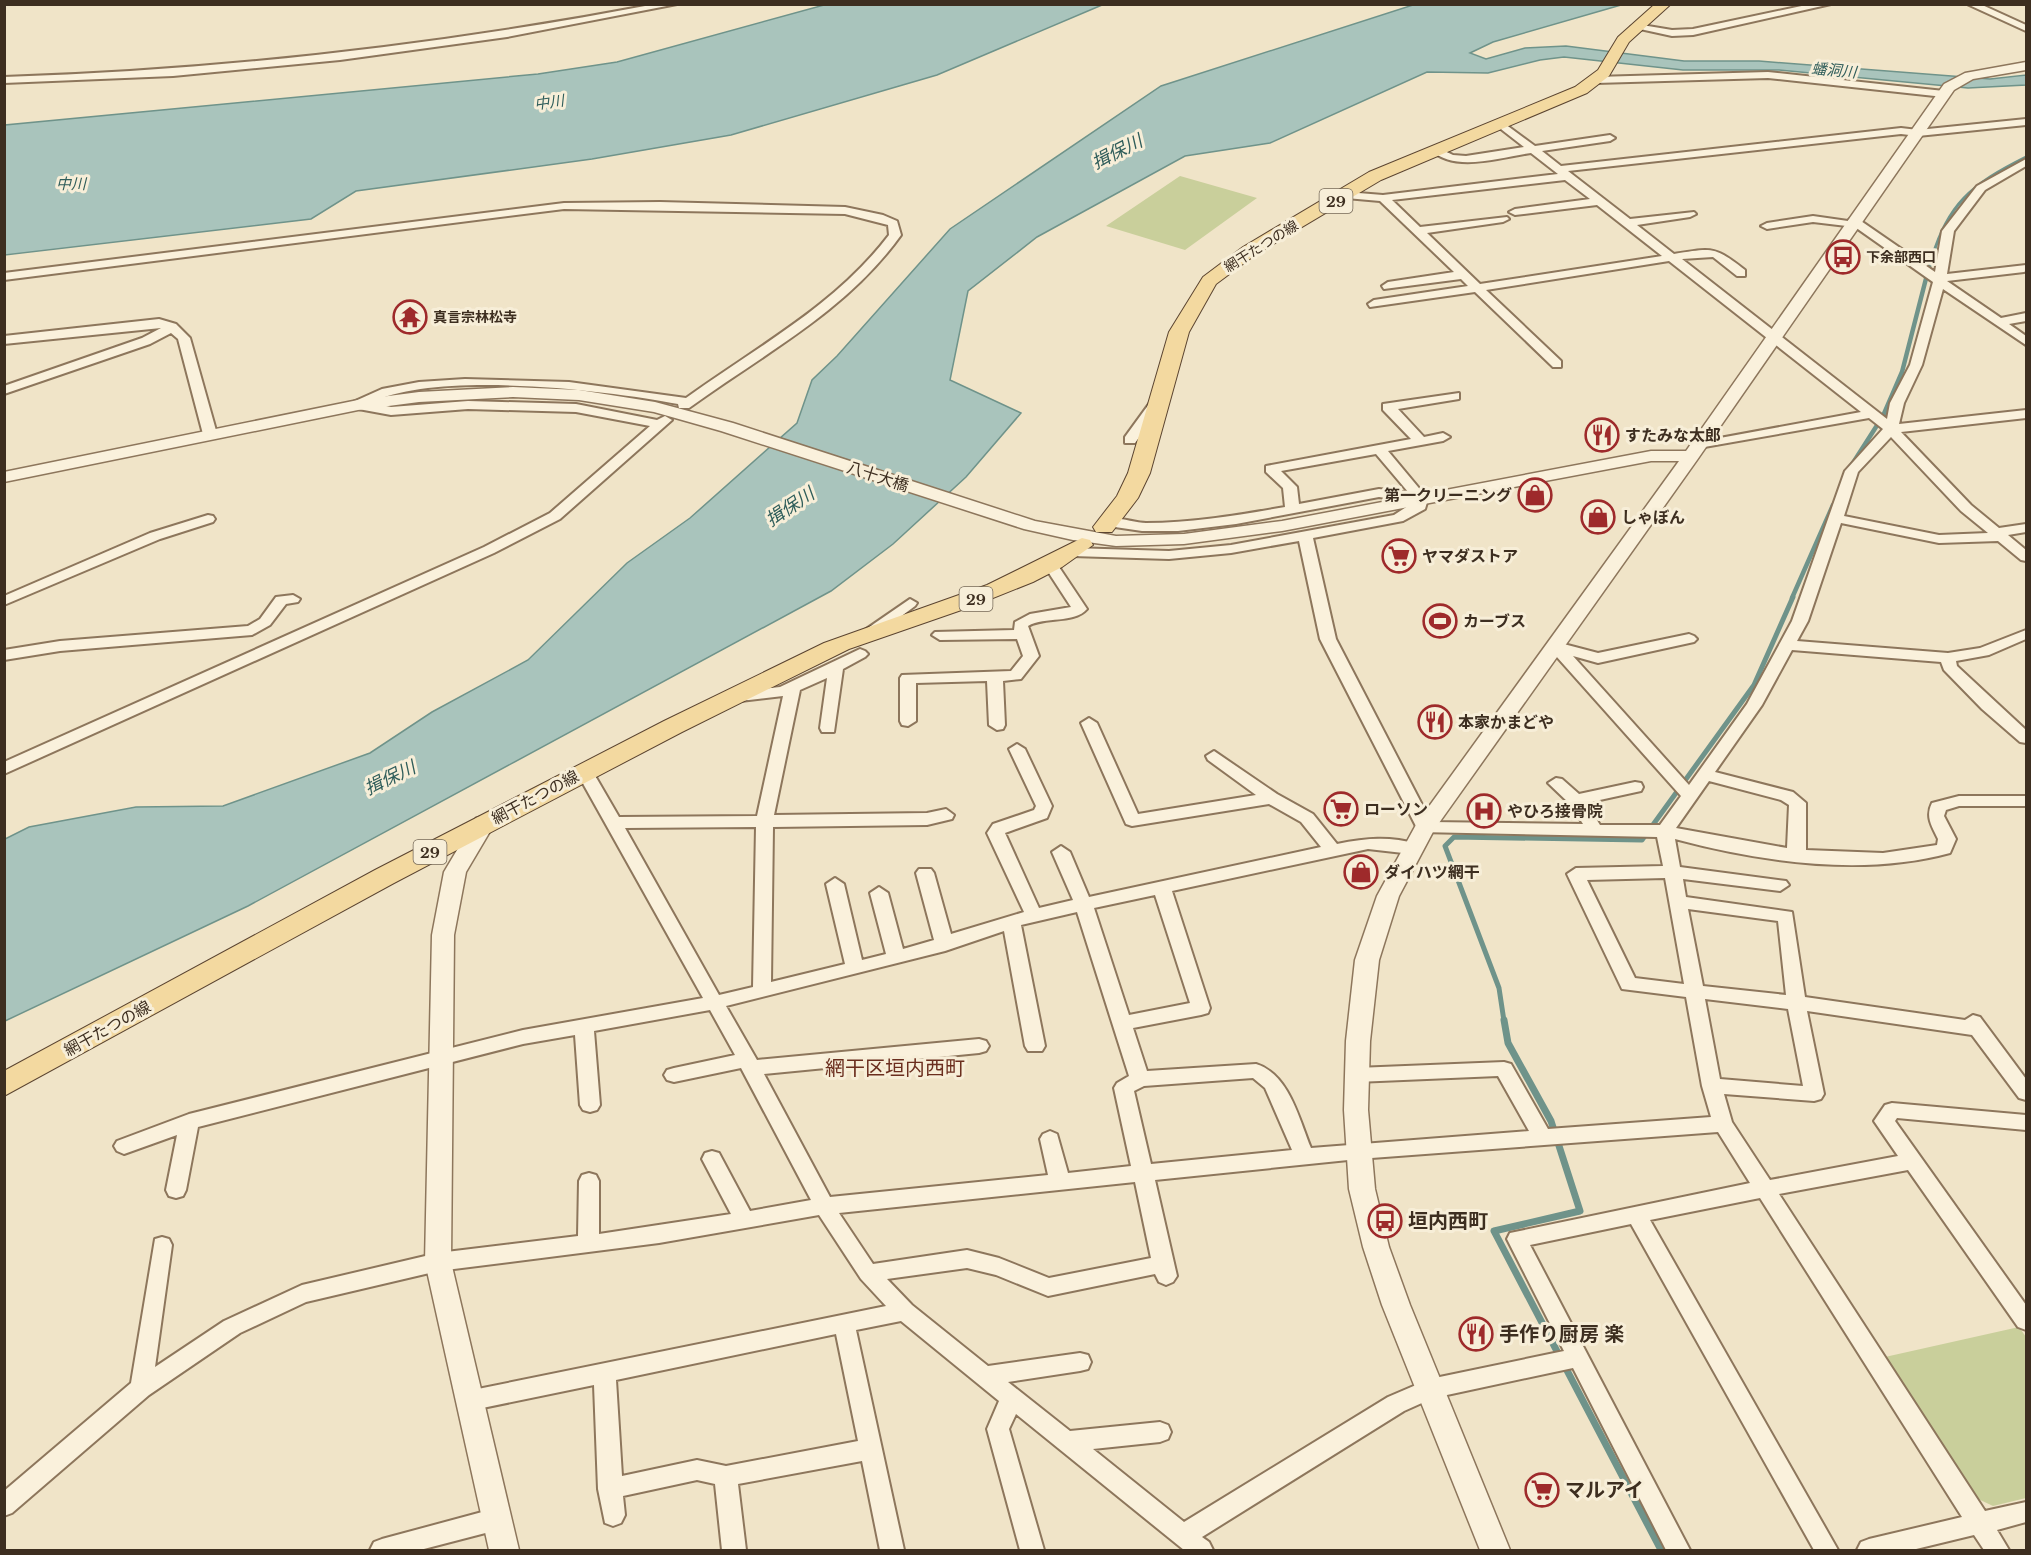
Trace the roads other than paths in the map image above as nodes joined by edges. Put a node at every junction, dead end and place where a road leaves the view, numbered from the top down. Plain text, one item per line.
1 (1664, 4) edge
2 (1777, 4) edge
3 (1827, 4) edge
4 (1971, 4) edge
5 (668, 5) edge
6 (1793, 12) junction
7 (1636, 27) junction
8 (2026, 27) edge
9 (2026, 66) edge
10 (1596, 80) junction
11 (4, 81) edge
12 (1947, 91) junction
13 (2026, 122) edge
14 (1501, 124) junction
15 (1918, 133) junction
16 (1610, 138) dead end
17 (1534, 149) junction
18 (1436, 150) junction
19 (2026, 162) edge
20 (2010, 170) junction
21 (1564, 172) junction
22 (2026, 180) edge
23 (1346, 195) junction
24 (1383, 198) junction
25 (1601, 201) junction
26 (1515, 212) dead end
27 (1690, 214) dead end
28 (1754, 217) dead end
29 (1503, 219) dead end
30 (1629, 223) junction
31 (1853, 223) junction
32 (1767, 226) junction
33 (1419, 231) junction
34 (1777, 234) dead end
35 (1673, 257) junction
36 (2025, 268) dead end
37 (1741, 273) dead end
38 (1461, 275) junction
39 (4, 277) edge
40 (1937, 277) junction
41 (1475, 288) junction
42 (1401, 300) junction
43 (1374, 304) dead end
44 (2026, 317) edge
45 (2002, 321) junction
46 (172, 327) junction
47 (1773, 338) junction
48 (4, 340) edge
49 (2026, 341) edge
50 (1557, 364) dead end
51 (4, 390) edge
52 (1454, 396) dead end
53 (1162, 397) junction
54 (358, 405) junction
55 (1870, 414) junction
56 (2026, 414) edge
57 (1891, 429) junction
58 (210, 434) junction
59 (1443, 437) dead end
60 (1130, 440) dead end
61 (1421, 441) junction
62 (1379, 449) junction
63 (1695, 451) junction
64 (4, 477) edge
65 (1421, 499) junction
66 (1292, 509) junction
67 (1835, 518) junction
68 (208, 519) dead end
69 (1106, 525) joint
70 (2026, 528) edge
71 (1998, 535) junction
72 (1305, 536) junction
73 (1077, 548) joint
74 (2026, 557) edge
75 (1050, 564) junction
76 (293, 599) dead end
77 (4, 601) edge
78 (910, 603) dead end
79 (1023, 634) junction
80 (2026, 634) edge
81 (939, 635) dead end
82 (1689, 639) dead end
83 (862, 645) junction
84 (1788, 645) junction
85 (1556, 647) junction
86 (4, 656) edge
87 (1948, 658) junction
88 (836, 667) junction
89 (995, 676) junction
90 (792, 690) junction
91 (732, 697) junction
92 (908, 721) dead end
93 (1089, 723) dead end
94 (997, 725) dead end
95 (828, 728) dead end
96 (2026, 738) edge
97 (1017, 749) dead end
98 (1214, 756) dead end
99 (4, 770) edge
100 (584, 771) junction
101 (1706, 775) junction
102 (1556, 783) dead end
103 (1635, 787) dead end
104 (1685, 791) junction
105 (1271, 798) junction
106 (1576, 800) junction
107 (2026, 801) edge
108 (946, 815) dead end
109 (765, 820) junction
110 (484, 823) junction
111 (612, 823) junction
112 (1425, 828) junction
113 (1596, 831) junction
114 (1665, 831) junction
115 (1332, 849) junction
116 (1412, 849) junction
117 (1061, 852) dead end
118 (1795, 854) junction
119 (1672, 872) junction
120 (925, 873) dead end
121 (835, 884) dead end
122 (1780, 885) dead end
123 (1162, 888) junction
124 (879, 893) dead end
125 (1678, 902) junction
126 (1084, 904) junction
127 (1034, 915) junction
128 (1012, 923) junction
129 (945, 945) junction
130 (896, 958) junction
131 (855, 969) junction
132 (762, 990) junction
133 (1694, 990) junction
134 (713, 1003) junction
135 (1796, 1003) junction
136 (1123, 1023) junction
137 (584, 1026) junction
138 (979, 1046) dead end
139 (1035, 1046) dead end
140 (442, 1058) junction
141 (748, 1064) junction
142 (1356, 1075) junction
143 (674, 1076) dead end
144 (1140, 1079) junction
145 (4, 1085) edge
146 (1712, 1086) junction
147 (2026, 1093) edge
148 (590, 1105) dead end
149 (189, 1122) junction
150 (2026, 1122) edge
151 (1723, 1124) junction
152 (1542, 1137) junction
153 (1050, 1139) dead end
154 (124, 1146) dead end
155 (1358, 1151) junction
156 (1305, 1156) junction
157 (712, 1159) dead end
158 (1911, 1162) junction
159 (1142, 1172) junction
160 (589, 1181) dead end
161 (1060, 1181) junction
162 (1763, 1189) junction
163 (176, 1190) dead end
164 (824, 1206) junction
165 (1636, 1215) junction
166 (743, 1220) junction
167 (588, 1243) junction
168 (162, 1245) dead end
169 (438, 1262) junction
170 (868, 1273) junction
171 (904, 1311) junction
172 (2026, 1321) edge
173 (844, 1323) junction
174 (1576, 1358) junction
175 (1080, 1362) dead end
176 (604, 1373) junction
177 (983, 1376) junction
178 (141, 1388) junction
179 (1430, 1389) junction
180 (1011, 1400) junction
181 (468, 1401) junction
182 (1160, 1432) dead end
183 (1065, 1442) junction
184 (871, 1449) junction
185 (726, 1476) junction
186 (610, 1489) junction
187 (4, 1506) edge
188 (2026, 1512) edge
189 (613, 1515) dead end
190 (497, 1519) junction
191 (1979, 1523) junction
192 (1184, 1535) junction
193 (382, 1551) edge
194 (504, 1551) edge
195 (734, 1551) edge
196 (892, 1551) edge
197 (1032, 1551) edge
198 (1201, 1551) edge
199 (1495, 1551) edge
200 (1678, 1551) edge
201 (1826, 1551) edge
202 (1869, 1551) edge
203 (1997, 1551) edge

1 - 7 main road, 網干たつの線 / 29
2 - 6 street
3 - 6 street
4 - 8 street
5 - 11 street
6 - 7 street
7 - 10 main road, 網干たつの線 / 29
9 - 12 street
10 - 12 street
10 - 14 main road, 網干たつの線 / 29
12 - 15 street
13 - 15 street
14 - 17 street
14 - 18 main road, 網干たつの線 / 29
15 - 21 street
15 - 31 street
16 - 17 street
17 - 18 street
17 - 21 street
18 - 23 main road, 網干たつの線 / 29
19 - 20 street
20 - 22 street
20 - 40 street
21 - 24 street
21 - 25 street
23 - 24 street
23 - 53 main road, 網干たつの線 / 29
24 - 33 street
25 - 26 street
25 - 30 street
27 - 30 street
28 - 32 street
29 - 33 street
30 - 35 street
31 - 32 street
31 - 40 street
31 - 47 street
32 - 34 street
33 - 38 street
35 - 37 street
35 - 41 street
35 - 47 street
36 - 40 street
38 - 41 street
38 - 42 street
39 - 54 street
40 - 45 street
40 - 57 street
41 - 42 street
41 - 50 street
42 - 43 street
44 - 45 street
45 - 49 street
46 - 48 street
46 - 51 street
46 - 58 street
47 - 55 street
47 - 63 street
52 - 61 street
53 - 60 street
53 - 69 main road, 網干たつの線 / 29
54 - 58 street, 八十大橋
54 - 65 street, 八十大橋
54 - 99 street
55 - 57 street
55 - 63 street
56 - 57 street
57 - 67 street
57 - 71 street
58 - 64 street, 八十大橋
59 - 61 street
61 - 62 street
62 - 65 street
62 - 66 street
63 - 65 street, 八十大橋
63 - 85 street
65 - 66 street
65 - 72 street
66 - 69 street
67 - 71 street
67 - 84 street
68 - 77 street
70 - 71 street
71 - 74 street
72 - 73 street
72 - 112 street
73 - 75 main road, 網干たつの線 / 29
75 - 79 street
75 - 83 main road, 網干たつの線 / 29
76 - 86 street
78 - 83 street
79 - 81 street
79 - 89 street
80 - 87 street
82 - 85 street
83 - 88 street
83 - 91 main road, 網干たつの線 / 29
84 - 87 street
84 - 101 street
85 - 104 street
85 - 112 street
87 - 96 street
88 - 90 street
88 - 95 street
89 - 92 street
89 - 94 street
90 - 91 street
90 - 109 street
91 - 100 main road, 網干たつの線 / 29
93 - 105 street
97 - 127 street
98 - 105 street
100 - 110 main road, 網干たつの線 / 29
100 - 111 street
101 - 104 street
101 - 118 street
102 - 106 street
103 - 106 street
104 - 114 street
105 - 115 street
106 - 113 street
107 - 118 street
108 - 109 street
109 - 111 street
109 - 132 street
110 - 140 street
110 - 145 main road, 網干たつの線 / 29
111 - 134 street
112 - 113 street
112 - 116 street
113 - 114 street
114 - 118 street
114 - 119 street
115 - 116 street
115 - 123 street
116 - 142 street
117 - 126 street
119 - 122 street
119 - 125 street
119 - 133 street
120 - 129 street
121 - 131 street
123 - 126 street
123 - 136 street
124 - 130 street
125 - 133 street
125 - 135 street
126 - 127 street
126 - 136 street
127 - 128 street
128 - 129 street
128 - 139 street
129 - 130 street
130 - 131 street
131 - 132 street
132 - 134 street
133 - 135 street
133 - 146 street
134 - 137 street
134 - 141 street
135 - 146 street
135 - 147 street
136 - 144 street
137 - 140 street
137 - 148 street
138 - 141 street
140 - 149 street
140 - 169 street
141 - 143 street
141 - 164 street
142 - 152 street
142 - 155 street
144 - 156 street
144 - 159 street
146 - 151 street
149 - 154 street
149 - 163 street
150 - 158 street
151 - 152 street
151 - 162 street
152 - 155 street
153 - 161 street
155 - 156 street
155 - 179 street
156 - 159 street
157 - 166 street
158 - 162 street
158 - 172 street
159 - 161 street
159 - 170 street
160 - 167 street
161 - 164 street
162 - 165 street
162 - 191 street
164 - 166 street
164 - 170 street
165 - 174 street
165 - 201 street
166 - 167 street
167 - 169 street
168 - 178 street
169 - 178 street
169 - 181 street
170 - 171 street
171 - 173 street
171 - 177 street
173 - 176 street
173 - 184 street
174 - 179 street
174 - 200 street
175 - 177 street
176 - 181 street
176 - 186 street
177 - 180 street
178 - 187 street
179 - 192 street
179 - 199 street
180 - 183 street
180 - 197 street
181 - 190 street
182 - 183 street
183 - 192 street
184 - 185 street
184 - 196 street
185 - 186 street
185 - 195 street
186 - 189 street
188 - 191 street
190 - 193 street
190 - 194 street
191 - 202 street
191 - 203 street
192 - 198 street

